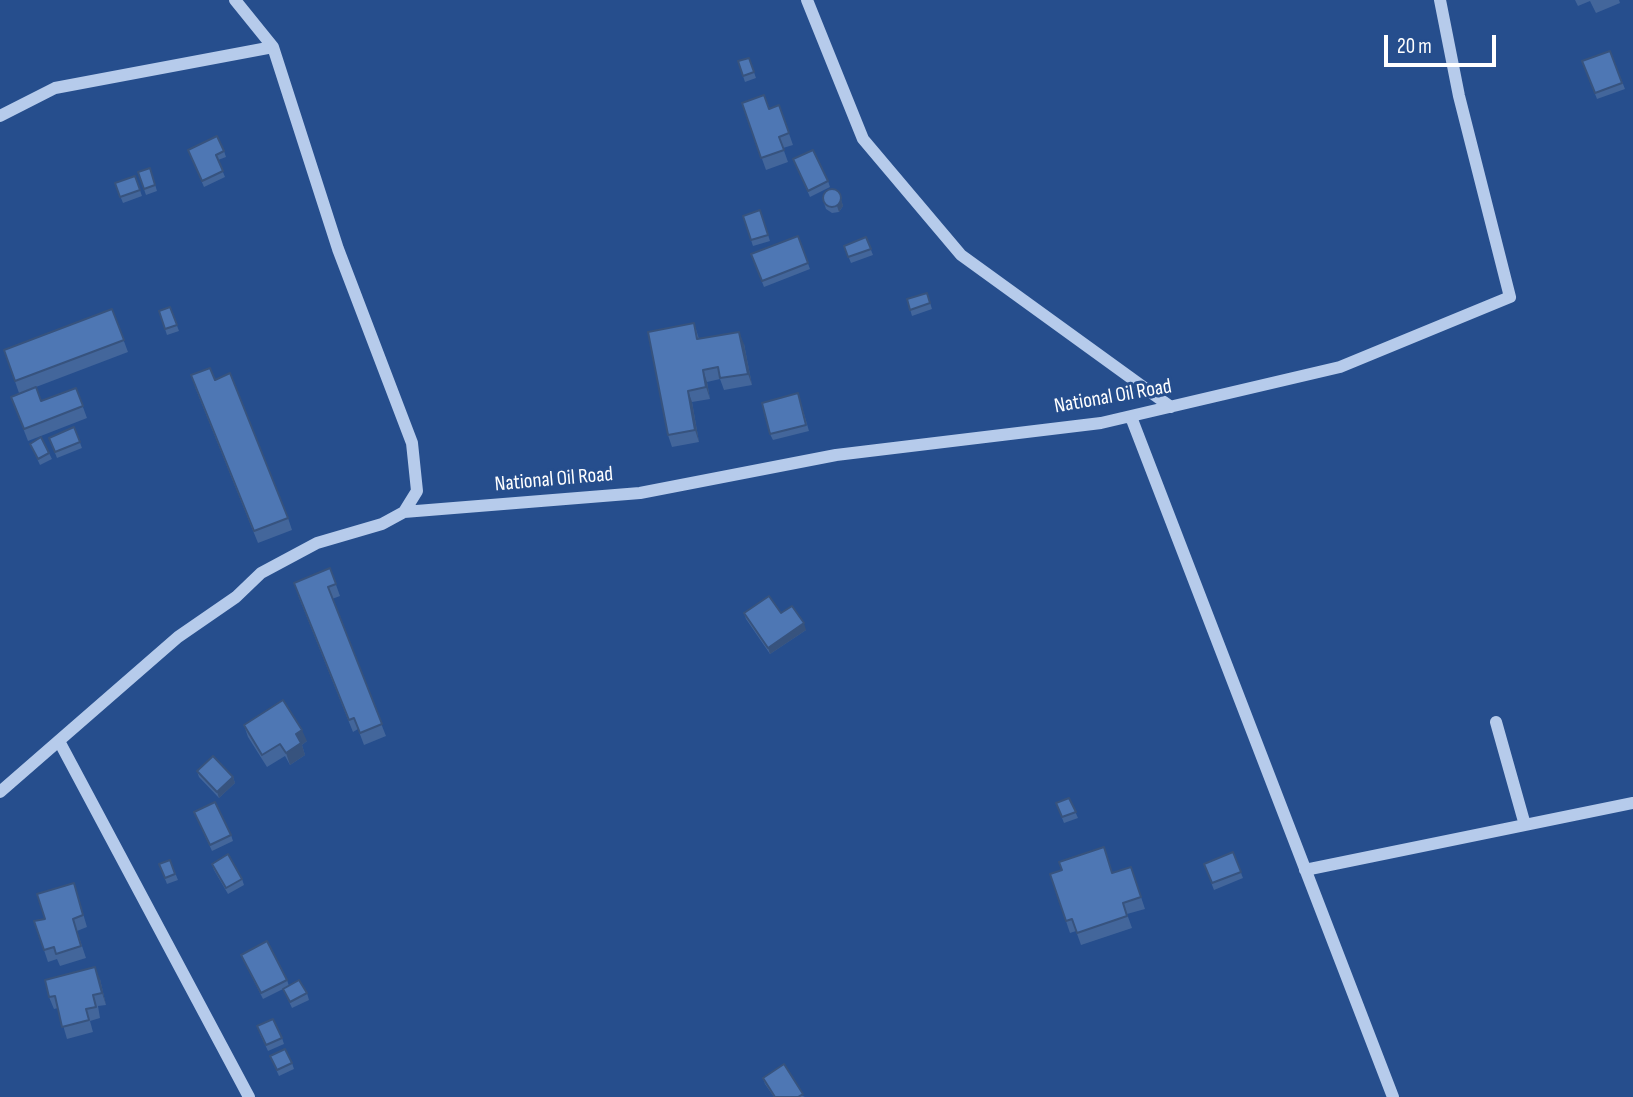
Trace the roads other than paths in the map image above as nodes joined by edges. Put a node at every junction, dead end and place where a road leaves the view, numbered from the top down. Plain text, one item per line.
1 (234, 0) edge
2 (807, 0) edge
3 (1440, 0) edge
4 (273, 47) junction
5 (0, 116) edge
6 (1171, 407) junction
7 (1131, 417) junction
8 (404, 512) junction
9 (1496, 722) dead end
10 (59, 741) junction
11 (0, 792) edge
12 (1633, 803) edge
13 (1525, 825) junction
14 (1305, 870) junction
15 (249, 1097) edge
16 (1393, 1097) edge

1 - 4 street
2 - 6 street
3 - 6 street, National Oil Road
4 - 5 street
4 - 8 street
6 - 7 street, National Oil Road
7 - 8 street, National Oil Road
7 - 14 street
8 - 10 street
9 - 13 street
10 - 11 street
10 - 15 street
12 - 13 street
13 - 14 street
14 - 16 street

